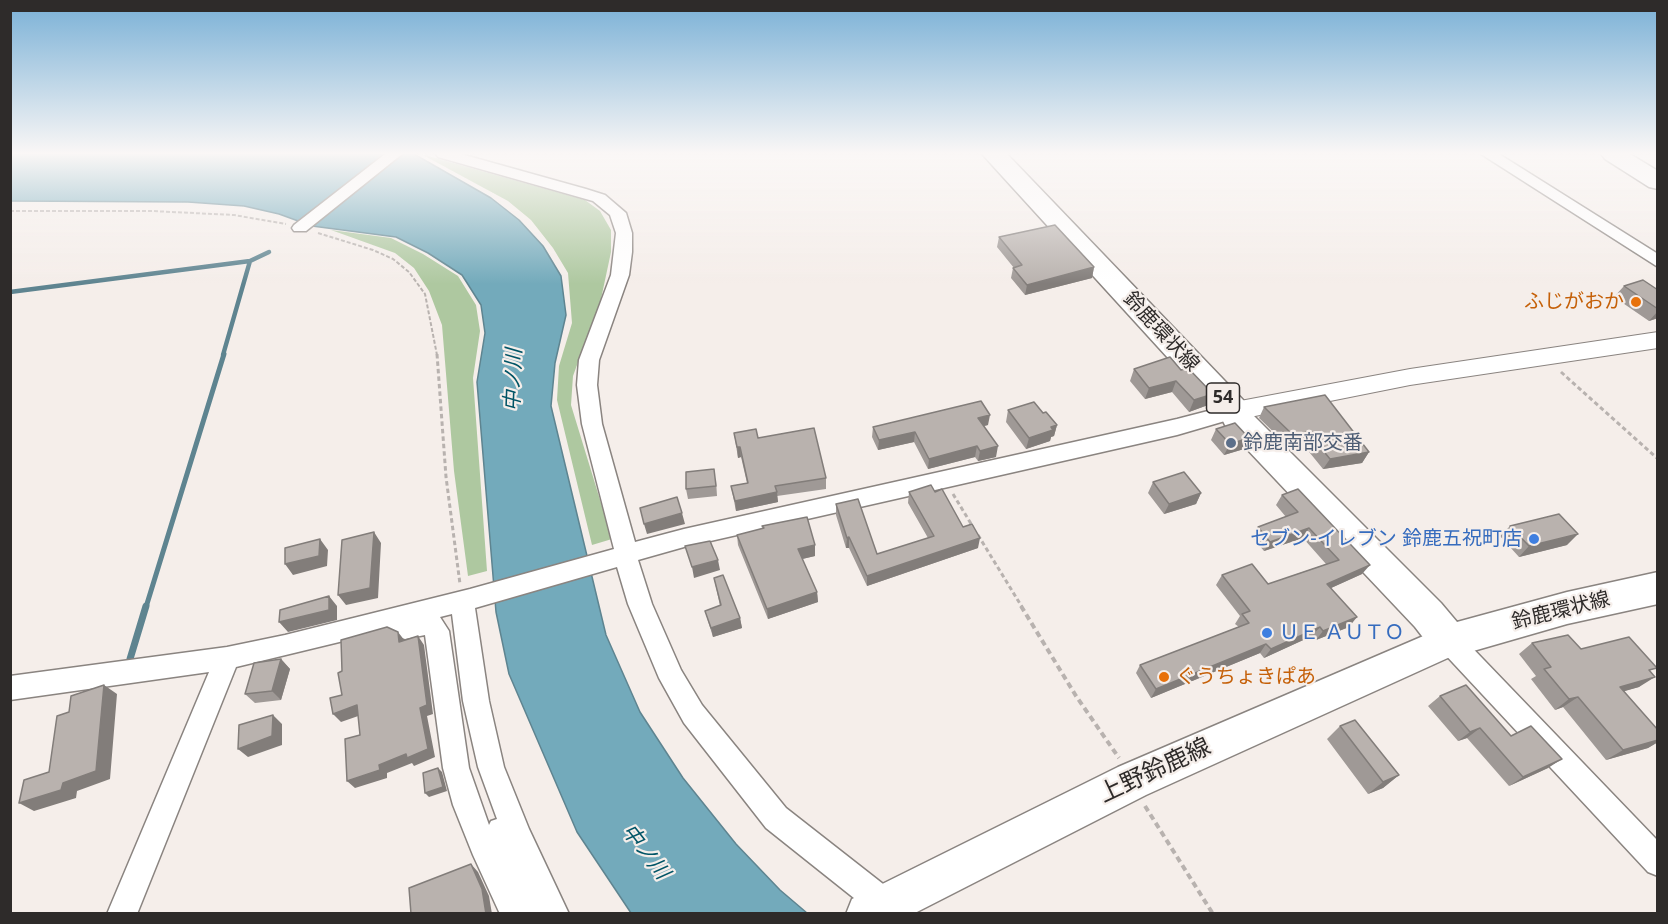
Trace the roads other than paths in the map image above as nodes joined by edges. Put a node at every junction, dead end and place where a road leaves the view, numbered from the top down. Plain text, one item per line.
1 (339, 197) edge
2 (596, 197) edge
3 (1034, 197) edge
4 (1556, 197) edge
5 (300, 228) road end
6 (1658, 262) edge
7 (1658, 340) edge
8 (1235, 411) junction
9 (625, 559) junction
10 (1658, 588) edge
11 (466, 600) junction
12 (1449, 641) junction
13 (224, 665) junction
14 (10, 688) edge
15 (495, 778) junction
16 (1658, 862) edge
17 (882, 910) edge
18 (122, 914) edge
19 (516, 914) edge
20 (531, 914) edge
21 (554, 914) edge

1 - 5 street
2 - 9 street
3 - 8 main road, 鈴鹿環状線 / 54
4 - 6 street
7 - 8 street
8 - 9 street
8 - 12 main road, 鈴鹿環状線 / 54
9 - 11 street
9 - 17 street
10 - 12 main road, 鈴鹿環状線
11 - 13 street
11 - 15 street
12 - 16 street
12 - 17 main road, 上野鈴鹿線
13 - 14 street
13 - 18 street
13 - 19 street
15 - 20 street
15 - 21 street

